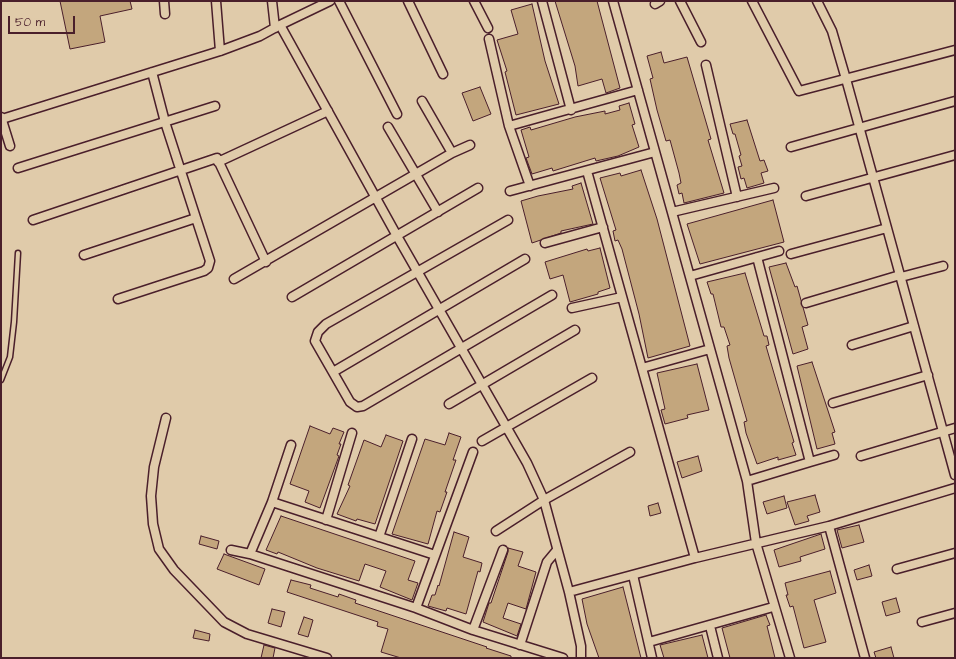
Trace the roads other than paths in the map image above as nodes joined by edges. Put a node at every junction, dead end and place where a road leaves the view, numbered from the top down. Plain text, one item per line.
1 (164, 1) edge
2 (216, 1) edge
3 (272, 1) edge
4 (339, 1) edge
5 (408, 1) edge
6 (474, 1) edge
7 (542, 1) edge
8 (613, 1) edge
9 (680, 1) edge
10 (752, 1) edge
11 (817, 1) edge
12 (325, 2) edge
13 (165, 14) dead end
14 (277, 27) junction
15 (488, 28) dead end
16 (489, 39) dead end
17 (701, 42) dead end
18 (955, 50) edge
19 (220, 51) junction
20 (706, 65) dead end
21 (152, 72) junction
22 (443, 74) dead end
23 (846, 79) junction
24 (638, 90) junction
25 (422, 101) dead end
26 (955, 101) edge
27 (215, 106) dead end
28 (571, 110) junction
29 (328, 111) junction
30 (397, 114) dead end
31 (1, 118) edge
32 (164, 122) junction
33 (509, 126) junction
34 (388, 127) dead end
35 (860, 128) junction
36 (470, 145) dead end
37 (10, 146) dead end
38 (791, 147) dead end
39 (655, 152) junction
40 (452, 154) junction
41 (955, 155) edge
42 (218, 162) junction
43 (18, 168) dead end
44 (587, 170) junction
45 (180, 171) junction
46 (416, 175) junction
47 (873, 177) junction
48 (530, 186) junction
49 (478, 188) dead end
50 (774, 188) dead end
51 (510, 191) dead end
52 (806, 196) dead end
53 (737, 197) junction
54 (376, 198) junction
55 (438, 212) junction
56 (672, 212) junction
57 (196, 218) junction
58 (33, 220) dead end
59 (508, 220) dead end
60 (602, 227) junction
61 (887, 228) junction
62 (397, 236) junction
63 (545, 243) dead end
64 (779, 251) dead end
65 (18, 253) dead end
66 (791, 254) dead end
67 (84, 255) dead end
68 (757, 257) junction
69 (525, 259) dead end
70 (266, 262) junction
71 (943, 266) dead end
72 (418, 271) junction
73 (690, 276) junction
74 (900, 276) junction
75 (234, 279) dead end
76 (552, 295) dead end
77 (292, 297) dead end
78 (622, 297) junction
79 (118, 299) dead end
80 (806, 303) dead end
81 (572, 308) dead end
82 (439, 309) junction
83 (914, 326) junction
84 (575, 330) dead end
85 (852, 345) dead end
86 (461, 347) junction
87 (710, 348) junction
88 (642, 368) junction
89 (333, 372) junction
90 (928, 375) junction
91 (592, 378) dead end
92 (1, 380) edge
93 (482, 386) junction
94 (833, 403) dead end
95 (449, 404) dead end
96 (166, 418) dead end
97 (505, 427) junction
98 (955, 428) edge
99 (943, 431) junction
100 (352, 433) dead end
101 (412, 438) dead end
102 (482, 441) dead end
103 (291, 444) dead end
104 (473, 452) dead end
105 (630, 452) dead end
106 (834, 455) dead end
107 (861, 456) dead end
108 (810, 462) junction
109 (955, 475) edge
110 (747, 481) junction
111 (955, 488) edge
112 (544, 500) junction
113 (272, 502) junction
114 (326, 520) junction
115 (829, 526) junction
116 (496, 531) dead end
117 (380, 537) junction
118 (756, 544) junction
119 (231, 550) dead end
120 (503, 550) dead end
121 (557, 550) junction
122 (955, 553) edge
123 (250, 554) junction
124 (435, 555) junction
125 (695, 558) junction
126 (897, 569) dead end
127 (633, 575) junction
128 (569, 592) junction
129 (774, 607) junction
130 (416, 608) junction
131 (955, 613) edge
132 (922, 622) dead end
133 (710, 626) junction
134 (473, 630) junction
135 (649, 642) junction
136 (520, 644) junction
137 (327, 658) edge
138 (563, 658) edge
139 (581, 658) edge
140 (652, 658) edge
141 (718, 658) edge
142 (790, 658) edge
143 (865, 658) edge

1 - 13 street
2 - 19 street
3 - 14 street
4 - 30 street
5 - 22 street
6 - 15 street
7 - 28 street
8 - 24 street
9 - 17 street
10 - 23 street
11 - 23 street
12 - 14 street
14 - 19 street
14 - 29 street
16 - 33 street
18 - 23 street
19 - 21 street
20 - 53 street
21 - 31 street
21 - 32 street
23 - 35 street
24 - 28 street
24 - 39 street
25 - 40 street
26 - 35 street
27 - 32 street
28 - 33 street
29 - 42 street
29 - 54 street
31 - 37 street
32 - 43 street
32 - 45 street
33 - 48 street
34 - 46 street
35 - 38 street
35 - 47 street
36 - 40 street
39 - 44 street
39 - 56 street
40 - 46 street
41 - 47 street
42 - 45 street
42 - 70 street
44 - 48 street
44 - 60 street
45 - 57 street
45 - 58 street
46 - 54 street
46 - 55 street
47 - 52 street
47 - 61 street
48 - 51 street
49 - 55 street
50 - 53 street
53 - 56 street
54 - 62 street
54 - 70 street
55 - 62 street
56 - 73 street
57 - 67 street
57 - 79 street
59 - 72 street
60 - 63 street
60 - 78 street
61 - 66 street
61 - 74 street
62 - 72 street
62 - 77 street
64 - 68 street
65 - 92 lane
68 - 73 street
68 - 108 street
69 - 82 street
70 - 75 street
71 - 74 street
72 - 82 street
72 - 89 street
73 - 87 street
74 - 80 street
74 - 83 street
76 - 86 street
78 - 81 street
78 - 88 street
82 - 86 street
82 - 89 street
83 - 85 street
83 - 90 street
84 - 93 street
86 - 89 street
86 - 93 street
87 - 88 street
87 - 110 street
88 - 125 street
90 - 94 street
90 - 99 street
91 - 97 street
93 - 95 street
93 - 97 street
96 - 137 street
97 - 102 street
97 - 112 street
98 - 99 street
99 - 107 street
99 - 109 street
100 - 114 street
101 - 117 street
103 - 113 street
104 - 124 street
105 - 112 street
106 - 108 street
108 - 110 street
110 - 118 street
111 - 115 street
112 - 116 street
112 - 121 street
113 - 114 street
113 - 123 street
114 - 117 street
115 - 118 street
115 - 143 street
117 - 124 street
118 - 125 street
118 - 129 street
119 - 123 street
120 - 134 street
121 - 128 street
121 - 136 street
122 - 126 street
123 - 130 street
124 - 130 street
125 - 127 street
127 - 128 street
127 - 135 street
128 - 139 street
129 - 133 street
129 - 142 street
130 - 134 street
131 - 132 street
133 - 135 street
133 - 141 street
134 - 136 street
135 - 140 street
136 - 138 street

